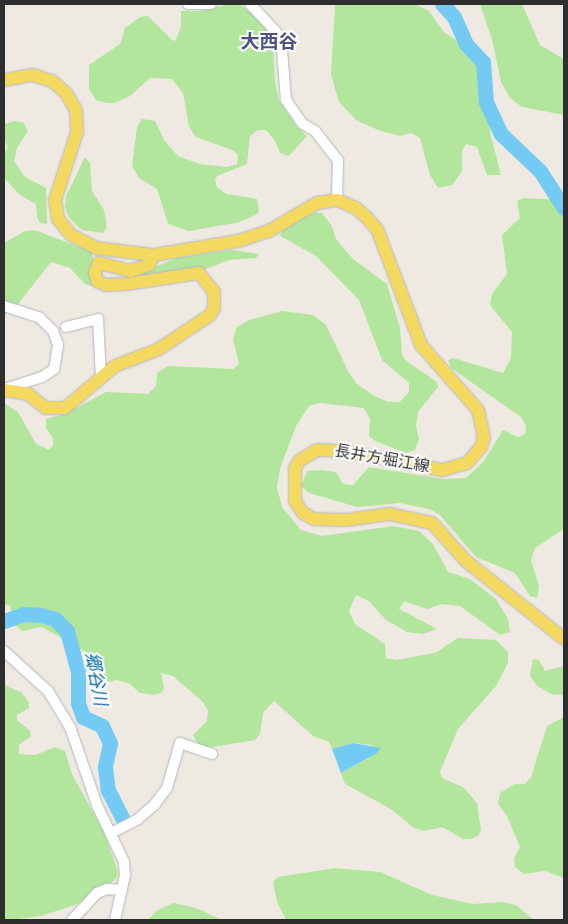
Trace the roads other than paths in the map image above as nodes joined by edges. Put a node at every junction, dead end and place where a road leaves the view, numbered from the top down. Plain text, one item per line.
1 (188, 4) edge
2 (211, 4) edge
3 (250, 4) edge
4 (4, 80) edge
5 (337, 200) junction
6 (96, 248) junction
7 (154, 255) junction
8 (99, 263) junction
9 (4, 306) edge
10 (66, 327) dead end
11 (101, 378) junction
12 (4, 390) edge
13 (564, 639) edge
14 (4, 651) edge
15 (212, 754) dead end
16 (111, 833) junction
17 (122, 890) junction
18 (72, 920) edge
19 (115, 920) edge

1 - 2 street
3 - 5 street
4 - 6 main road
5 - 7 main road
5 - 13 main road, 長井方堀江線
6 - 7 main road
6 - 8 main road
7 - 8 main road
8 - 11 main road
9 - 12 street
10 - 11 street
11 - 12 main road
14 - 16 street
15 - 16 street
16 - 17 street
17 - 18 street
17 - 19 street

